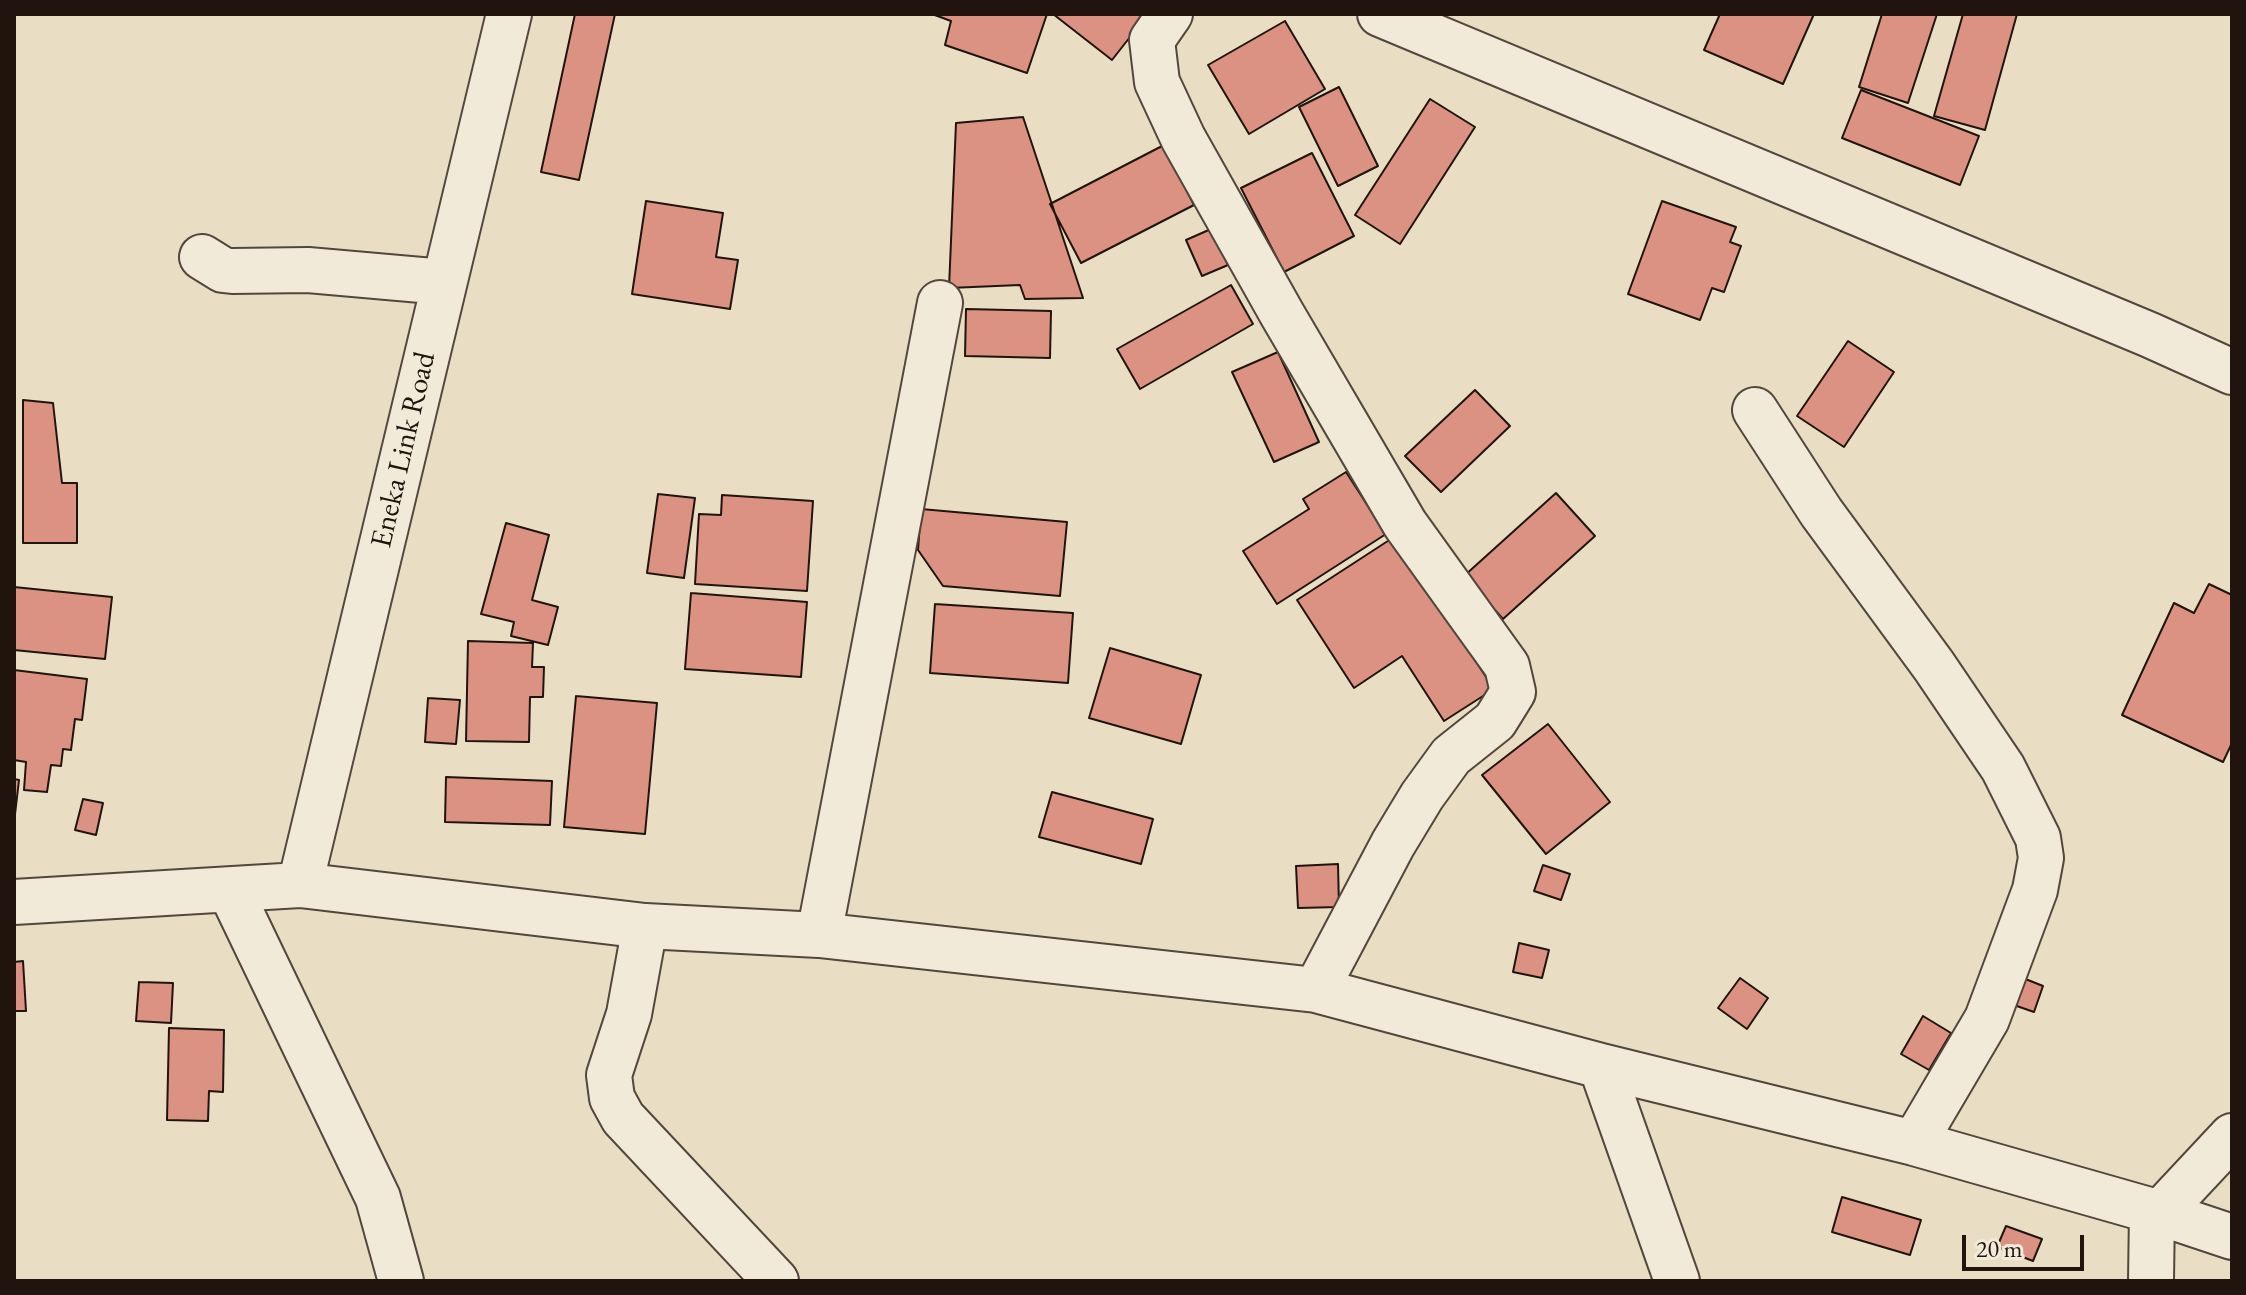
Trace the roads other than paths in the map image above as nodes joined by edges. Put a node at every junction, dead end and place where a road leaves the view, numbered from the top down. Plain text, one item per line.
1 (509, 14) edge
2 (1170, 14) edge
3 (1380, 14) edge
4 (202, 257) dead end
5 (444, 282) junction
6 (940, 303) dead end
7 (2232, 372) edge
8 (1755, 410) dead end
9 (300, 885) junction
10 (230, 890) junction
11 (14, 902) edge
12 (645, 926) junction
13 (819, 935) junction
14 (1316, 990) junction
15 (1601, 1066) junction
16 (2232, 1136) edge
17 (1914, 1143) junction
18 (2156, 1212) junction
19 (2232, 1237) edge
20 (401, 1281) edge
21 (776, 1281) edge
22 (1677, 1281) edge
23 (2151, 1281) edge

1 - 5 street, Eneka Link Road
2 - 14 street
3 - 7 street
4 - 5 street
5 - 9 street, Eneka Link Road
6 - 13 street
8 - 17 street
9 - 10 street
9 - 12 street
10 - 11 street
10 - 20 street
12 - 13 street
12 - 21 street
13 - 14 street
14 - 15 street
15 - 17 street
15 - 22 street
16 - 18 street
17 - 18 street
18 - 19 street
18 - 23 street

